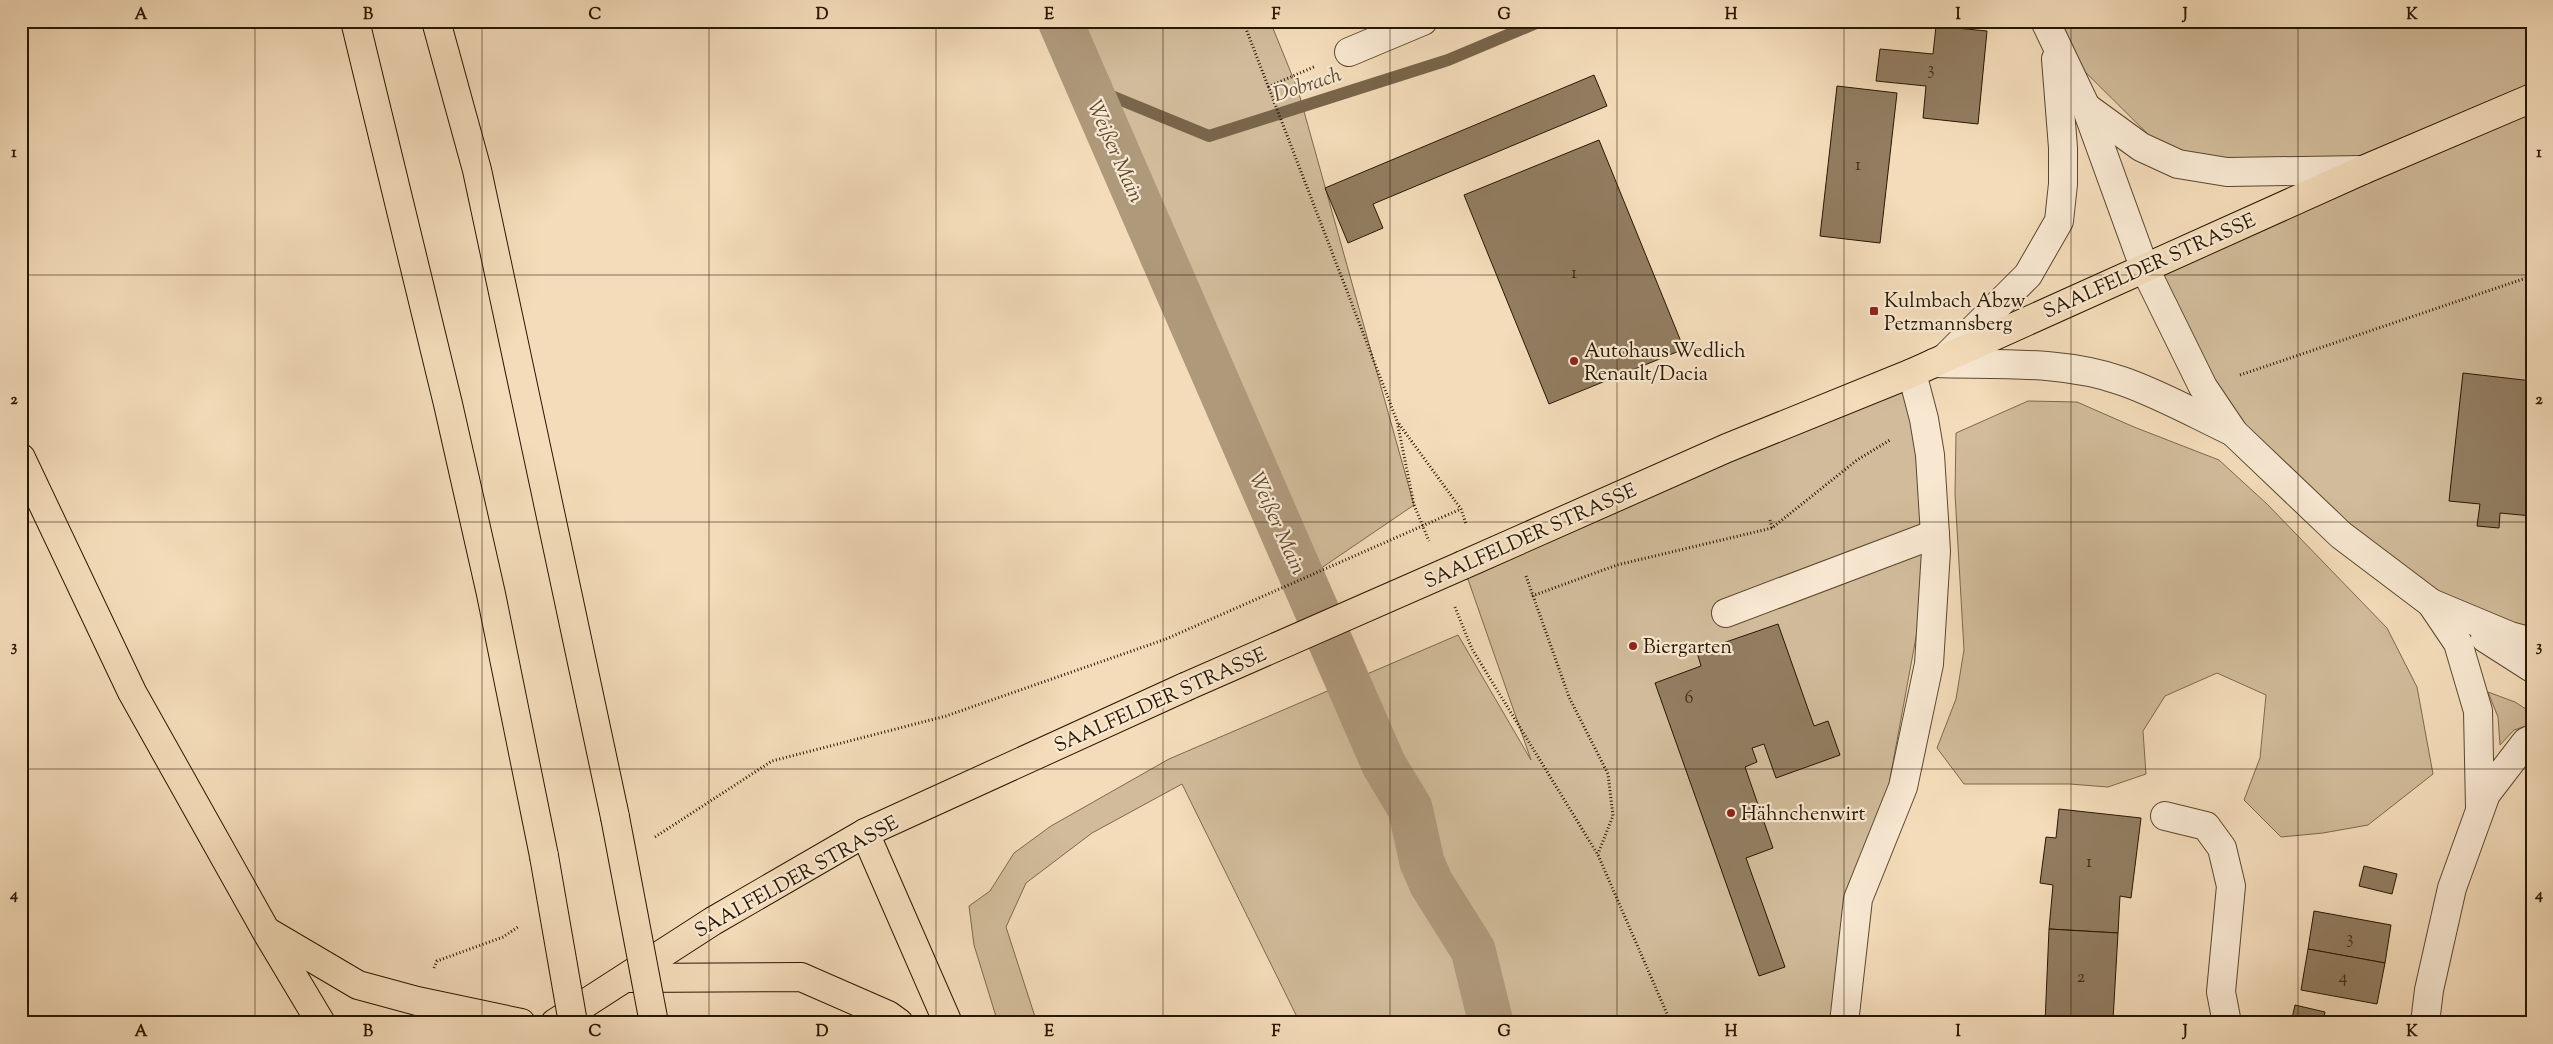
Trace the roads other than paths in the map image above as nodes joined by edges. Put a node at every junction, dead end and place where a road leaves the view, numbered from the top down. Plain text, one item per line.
1 (355, 21) edge
2 (436, 21) edge
3 (1423, 21) edge
4 (1390, 28) edge
5 (2050, 32) edge
6 (1349, 52) road end
7 (2532, 98) edge
8 (2086, 107) junction
9 (2362, 170) junction
10 (2144, 267) junction
11 (1931, 364) junction
12 (2234, 433) junction
13 (21, 458) edge
14 (1935, 534) junction
15 (2431, 603) junction
16 (1726, 613) dead end
17 (2532, 642) edge
18 (2532, 668) edge
19 (2532, 739) edge
20 (2480, 809) junction
21 (2165, 816) dead end
22 (865, 833) junction
23 (266, 931) junction
24 (626, 978) junction
25 (321, 1023) edge
26 (521, 1023) edge
27 (555, 1023) edge
28 (573, 1023) edge
29 (654, 1023) edge
30 (899, 1023) edge
31 (948, 1023) edge
32 (1844, 1023) edge
33 (2227, 1023) edge
34 (2425, 1023) edge

1 - 28 main road, bridge
2 - 29 main road, bridge
3 - 4 street
4 - 6 street
5 - 8 street
5 - 11 street
7 - 9 main road, SAALFELDER STRASSE
8 - 9 street
8 - 10 street
9 - 10 main road, SAALFELDER STRASSE
10 - 11 main road, SAALFELDER STRASSE
10 - 12 street
11 - 12 street
11 - 14 street
11 - 22 main road, SAALFELDER STRASSE, bridge
12 - 15 street
13 - 23 main road
14 - 16 street
14 - 32 street
15 - 17 street
15 - 18 street
15 - 20 street
19 - 20 street
20 - 34 street
21 - 33 street
22 - 24 main road, SAALFELDER STRASSE
22 - 31 main road
23 - 25 main road
23 - 26 main road
24 - 27 main road, SAALFELDER STRASSE
24 - 30 main road

